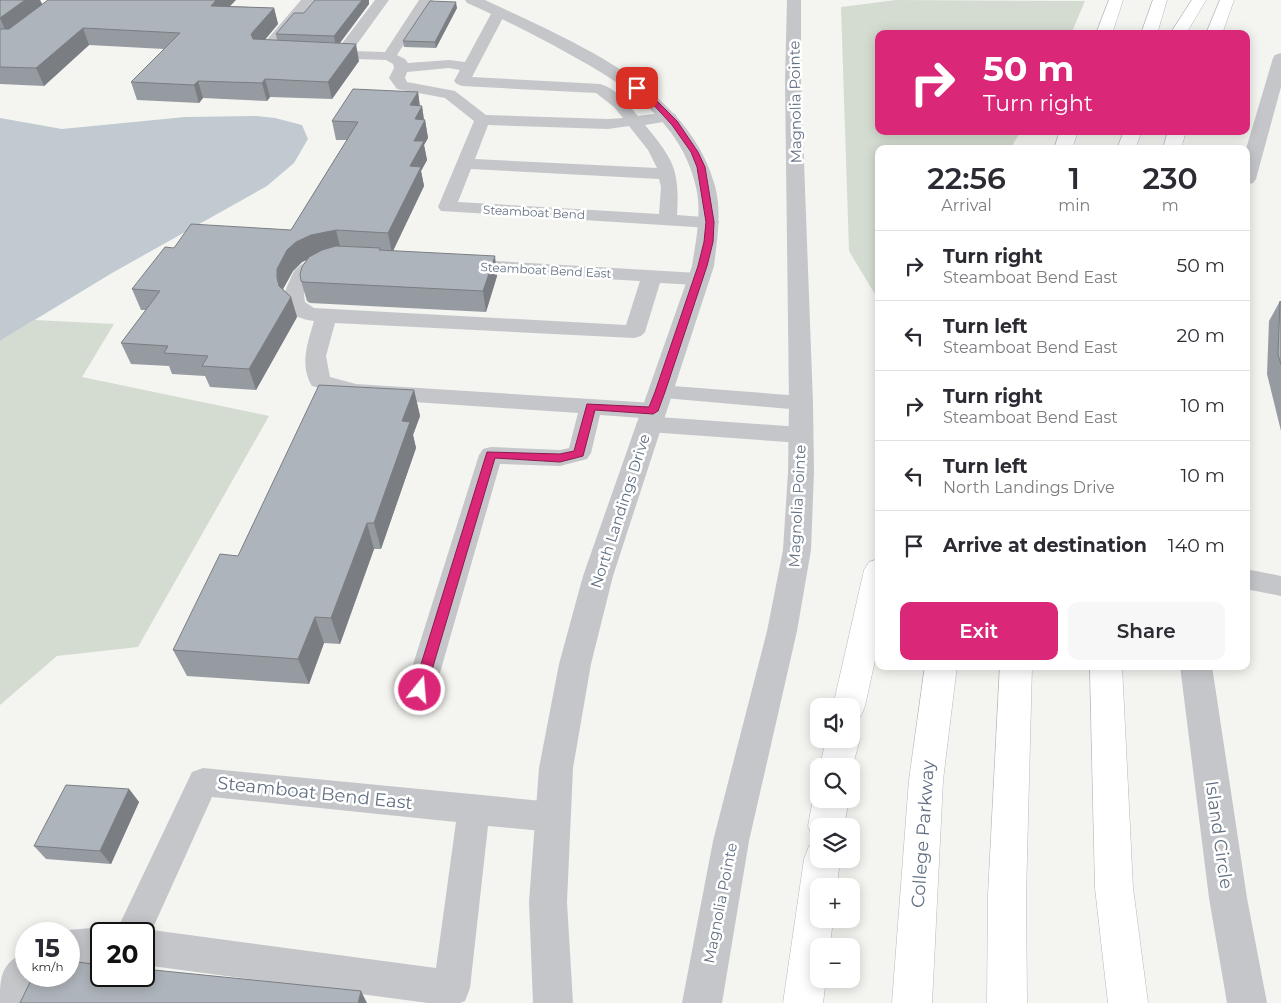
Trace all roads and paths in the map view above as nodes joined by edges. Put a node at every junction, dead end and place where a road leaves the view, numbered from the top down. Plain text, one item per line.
1 (382, 0) edge
2 (426, 0) edge
3 (472, 0) edge
4 (794, 0) edge
5 (1116, 0) edge
6 (1160, 0) edge
7 (1199, 0) edge
8 (1227, 0) edge
9 (303, 6) edge
10 (279, 10) dead end
11 (499, 12) junction
12 (1105, 30) edge
13 (1151, 30) edge
14 (1180, 30) edge
15 (1216, 30) edge
16 (293, 53) edge
17 (312, 54) edge
18 (341, 54) junction
19 (1281, 58) edge
20 (395, 62) junction
21 (466, 74) junction
22 (450, 94) junction
23 (669, 117) junction
24 (482, 120) junction
25 (636, 122) junction
26 (464, 164) junction
27 (1250, 165) edge
28 (666, 174) junction
29 (668, 220) junction
30 (710, 222) junction
31 (351, 258) edge
32 (448, 264) edge
33 (652, 276) junction
34 (698, 279) junction
35 (326, 316) junction
36 (801, 403) junction
37 (591, 407) junction
38 (654, 409) junction
39 (801, 435) junction
40 (1250, 580) edge
41 (1281, 586) edge
42 (875, 588) edge
43 (940, 670) edge
44 (1016, 670) edge
45 (1106, 670) edge
46 (1197, 670) edge
47 (420, 690) dead end
48 (851, 698) edge
49 (474, 809) junction
50 (553, 817) junction
51 (821, 868) edge
52 (138, 922) edge
53 (155, 949) edge
54 (15, 987) edge
55 (452, 996) edge
56 (5, 1003) edge
57 (553, 1003) edge
58 (702, 1003) edge
59 (804, 1003) edge
60 (912, 1003) edge
61 (1007, 1003) edge
62 (1128, 1003) edge
63 (1247, 1003) edge

1 - 18 lane
2 - 20 lane
3 - 11 street, North Landings Drive
4 - 36 street, Magnolia Pointe
5 - 12 main road
6 - 13 main road
7 - 14 main road
8 - 15 main road
9 - 10 lane
9 - 16 lane
11 - 21 lane
11 - 23 street, North Landings Drive
17 - 18 lane
18 - 20 lane
19 - 27 street
20 - 21 lane
20 - 22 lane
21 - 22 lane
21 - 25 lane
22 - 24 lane
23 - 25 lane
23 - 30 street, North Landings Drive
24 - 25 lane
24 - 26 lane, Steamboat Bend
25 - 28 lane
26 - 28 lane
26 - 29 lane, Steamboat Bend
28 - 29 lane
29 - 30 lane, Steamboat Bend
30 - 34 street, North Landings Drive
31 - 35 lane
32 - 33 lane, Steamboat Bend East
33 - 34 lane, Steamboat Bend East
33 - 35 lane
34 - 38 street, North Landings Drive
35 - 37 lane
36 - 38 lane
36 - 39 street, Magnolia Pointe
37 - 38 lane
37 - 47 lane
38 - 39 lane
38 - 50 street, North Landings Drive
39 - 58 street, Magnolia Pointe
40 - 41 lane
42 - 48 main road
43 - 60 main road, College Parkway
44 - 61 main road
45 - 62 main road
46 - 63 street, Island Circle
49 - 50 lane, Steamboat Bend East
49 - 52 lane, Steamboat Bend East
49 - 55 lane
50 - 57 street, North Landings Drive
51 - 59 main road
53 - 55 lane
54 - 56 lane

